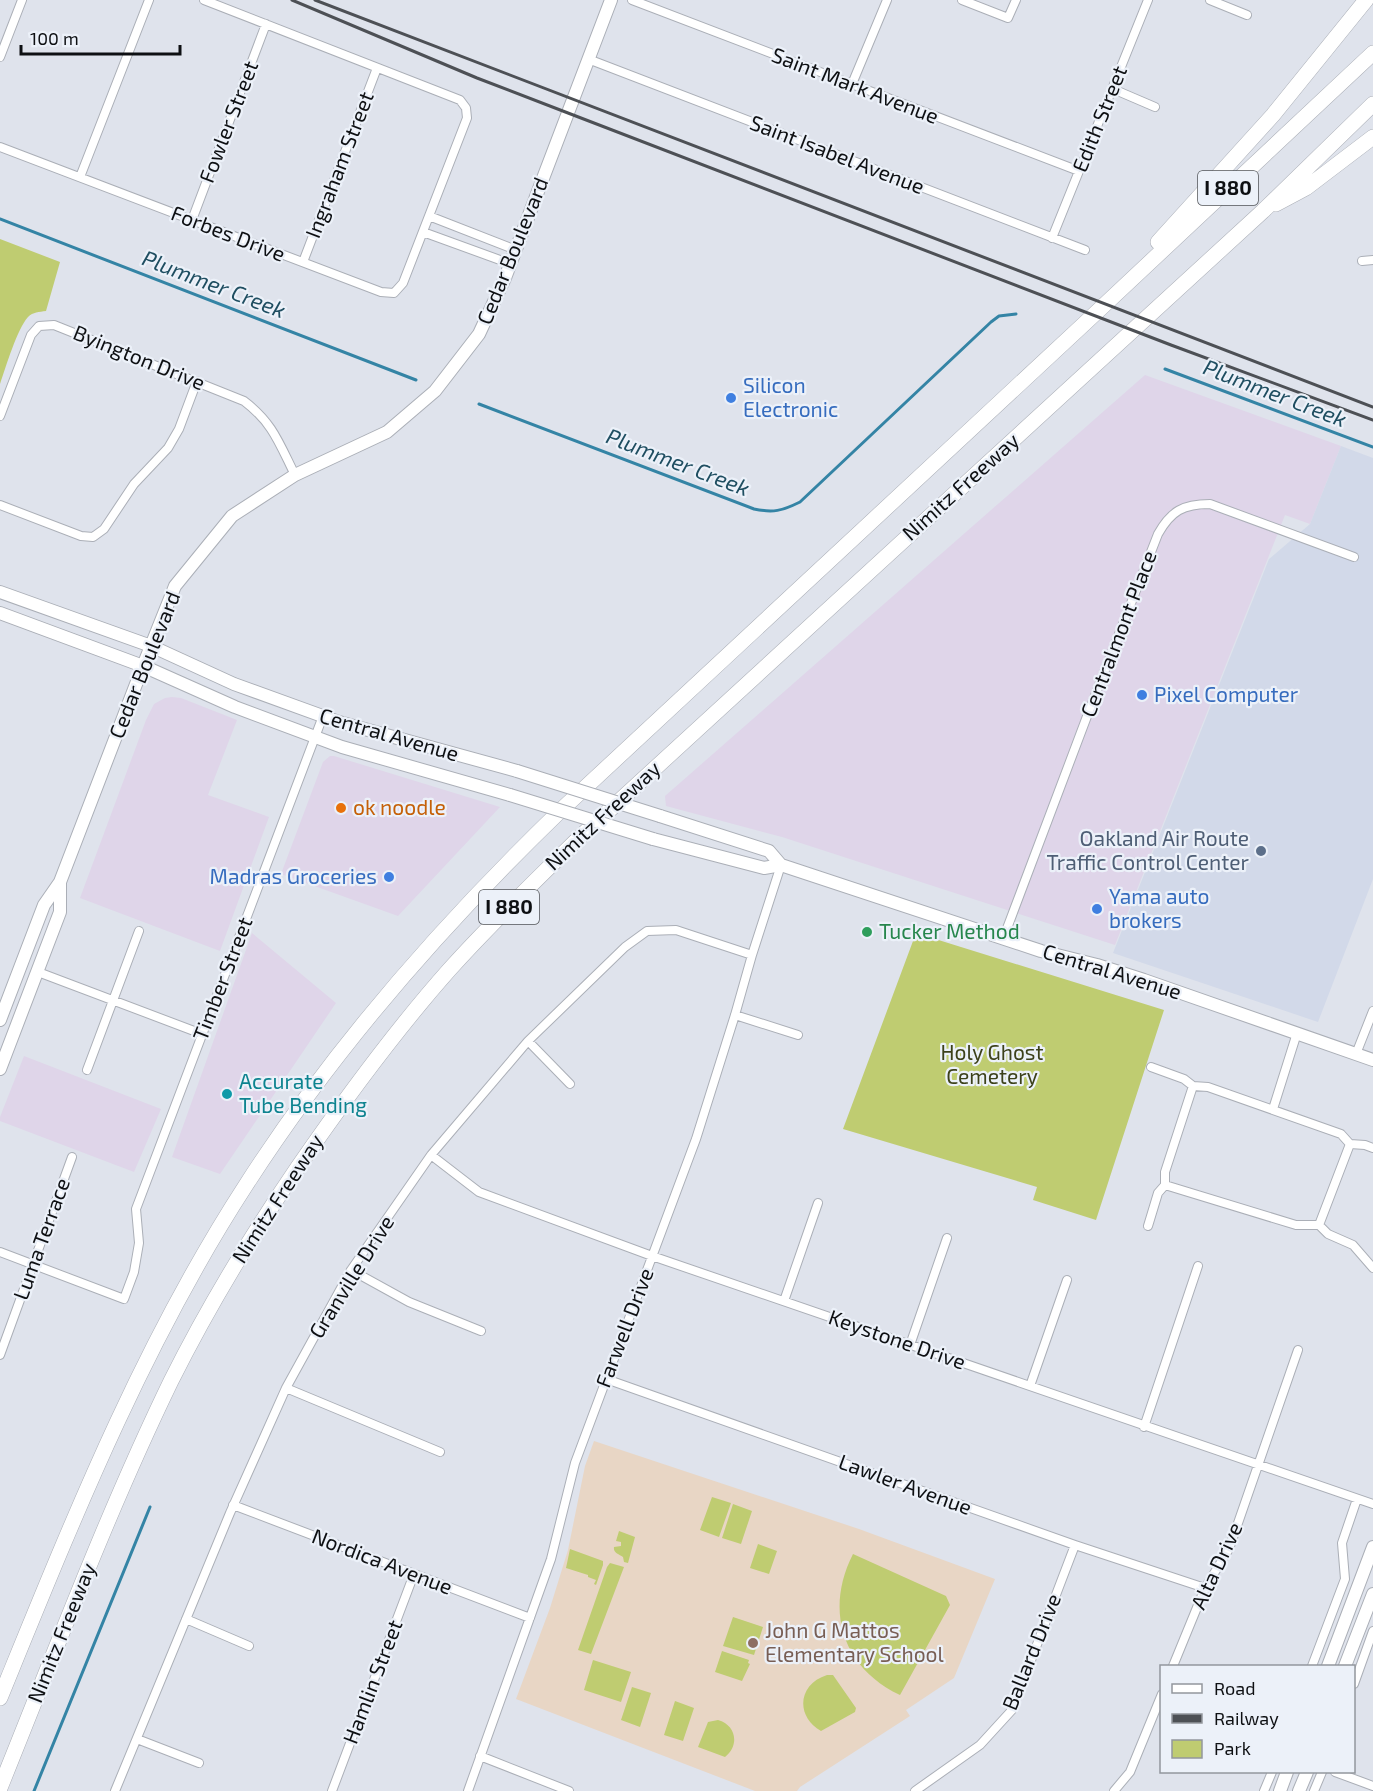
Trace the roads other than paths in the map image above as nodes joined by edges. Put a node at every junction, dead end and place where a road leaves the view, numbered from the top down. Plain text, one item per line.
1 (22, 0) edge
2 (149, 0) edge
3 (204, 0) edge
4 (611, 0) edge
5 (632, 0) edge
6 (887, 0) edge
7 (962, 0) edge
8 (1016, 0) edge
9 (1148, 0) edge
10 (1210, 0) edge
11 (1366, 0) edge
12 (1248, 15) dead end
13 (266, 24) junction
14 (1373, 52) edge
15 (0, 57) edge
16 (588, 59) junction
17 (377, 68) junction
18 (852, 84) junction
19 (1113, 89) junction
20 (1373, 105) edge
21 (1155, 107) dead end
22 (1373, 137) edge
23 (0, 147) edge
24 (1079, 171) junction
25 (80, 177) junction
26 (1263, 211) junction
27 (429, 216) junction
28 (192, 220) junction
29 (423, 232) junction
30 (1052, 237) junction
31 (516, 250) junction
32 (1085, 250) dead end
33 (1373, 260) edge
34 (1362, 261) dead end
35 (303, 262) junction
36 (511, 264) junction
37 (1084, 324) junction
38 (197, 381) junction
39 (0, 416) edge
40 (295, 475) junction
41 (0, 505) edge
42 (1353, 557) dead end
43 (0, 591) edge
44 (0, 613) edge
45 (151, 646) junction
46 (143, 666) junction
47 (323, 716) junction
48 (315, 736) junction
49 (781, 865) junction
50 (60, 882) junction
51 (139, 931) dead end
52 (1003, 939) junction
53 (752, 955) junction
54 (38, 972) junction
55 (113, 1000) junction
56 (1373, 1011) edge
57 (735, 1015) junction
58 (0, 1020) edge
59 (1297, 1033) junction
60 (202, 1034) junction
61 (798, 1035) dead end
62 (528, 1041) junction
63 (1356, 1053) junction
64 (1373, 1060) edge
65 (1151, 1067) dead end
66 (0, 1069) edge
67 (87, 1070) dead end
68 (570, 1084) dead end
69 (1193, 1086) junction
70 (1273, 1109) junction
71 (1350, 1144) junction
72 (1373, 1148) edge
73 (431, 1155) junction
74 (72, 1157) dead end
75 (1166, 1185) junction
76 (818, 1203) dead end
77 (1319, 1225) junction
78 (1148, 1226) dead end
79 (947, 1238) dead end
80 (0, 1252) edge
81 (652, 1256) junction
82 (33, 1264) junction
83 (1198, 1266) dead end
84 (1373, 1268) edge
85 (351, 1270) junction
86 (1067, 1280) dead end
87 (784, 1301) junction
88 (481, 1331) dead end
89 (910, 1345) junction
90 (1298, 1350) dead end
91 (0, 1355) edge
92 (606, 1379) junction
93 (1030, 1386) junction
94 (286, 1388) junction
95 (1144, 1427) junction
96 (440, 1452) dead end
97 (1257, 1464) junction
98 (1357, 1499) junction
99 (1373, 1504) edge
100 (233, 1505) junction
101 (1075, 1545) junction
102 (1373, 1547) edge
103 (414, 1574) junction
104 (1205, 1588) junction
105 (1373, 1594) edge
106 (530, 1618) junction
107 (186, 1619) junction
108 (1373, 1631) edge
109 (1353, 1644) junction
110 (249, 1646) dead end
111 (1370, 1650) edge
112 (1173, 1665) edge
113 (1312, 1665) edge
114 (1328, 1665) edge
115 (1345, 1665) edge
116 (1355, 1680) edge
117 (1160, 1697) edge
118 (0, 1698) edge
119 (136, 1739) junction
120 (480, 1756) junction
121 (199, 1762) dead end
122 (1272, 1773) edge
123 (1287, 1773) edge
124 (1307, 1773) edge
125 (1322, 1773) edge
126 (1338, 1773) edge
127 (1373, 1786) edge
128 (0, 1788) edge
129 (116, 1791) edge
130 (332, 1791) edge
131 (468, 1791) edge
132 (569, 1791) edge
133 (915, 1791) edge
134 (1114, 1791) edge
135 (1264, 1791) edge
136 (1280, 1791) edge
137 (1299, 1791) edge
138 (1314, 1791) edge

1 - 15 street
2 - 25 street
3 - 13 street, Forbes Drive
4 - 16 main road, Cedar Boulevard
5 - 18 street, Saint Mark Avenue
6 - 18 street
7 - 8 street
9 - 19 street, Edith Street
10 - 12 street
11 - 37 highway
13 - 17 street, Forbes Drive
13 - 28 street, Fowler Street
14 - 37 highway, Nimitz Freeway / I 880
16 - 30 street, Saint Isabel Avenue
16 - 31 main road, Cedar Boulevard
17 - 27 street, Forbes Drive
17 - 35 street, Ingraham Street
18 - 24 street, Saint Mark Avenue
19 - 21 street
19 - 24 street, Edith Street
20 - 26 highway, Nimitz Freeway / I 880
22 - 26 highway
23 - 25 street, Forbes Drive
24 - 30 street, Edith Street
25 - 28 street, Forbes Drive
26 - 128 highway, Nimitz Freeway / I 880
27 - 29 street, Forbes Drive
27 - 31 street
28 - 35 street, Forbes Drive
29 - 35 street, Forbes Drive
29 - 36 street
30 - 32 street, Saint Isabel Avenue
31 - 36 main road, Cedar Boulevard
33 - 34 street
36 - 40 main road, Cedar Boulevard
37 - 118 highway, Nimitz Freeway / I 880
38 - 39 street, Byington Drive
38 - 40 street, Byington Drive
38 - 41 street
40 - 45 main road, Cedar Boulevard
42 - 52 street, Centralmont Place
43 - 45 main road, Central Avenue
44 - 46 main road, Central Avenue
45 - 46 main road, Cedar Boulevard
45 - 47 main road, Central Avenue
46 - 48 main road, Central Avenue
46 - 50 main road, Cedar Boulevard
47 - 48 street, Timber Street
47 - 49 main road, Central Avenue, bridge
48 - 49 main road, Central Avenue, bridge
48 - 60 street, Timber Street
49 - 52 main road, Central Avenue
49 - 53 street, Farwell Drive
50 - 54 main road, Cedar Boulevard
50 - 58 main road, Cedar Boulevard
51 - 55 street
52 - 59 main road, Central Avenue
53 - 57 street, Farwell Drive
53 - 62 street, Granville Drive
54 - 55 street
54 - 66 main road, Cedar Boulevard
55 - 60 street
55 - 67 street
56 - 63 street
57 - 61 street
57 - 81 street, Farwell Drive
59 - 63 main road, Central Avenue
59 - 70 street
60 - 82 street, Timber Street
62 - 68 street
62 - 73 street, Granville Drive
63 - 64 main road, Central Avenue
65 - 69 street
69 - 70 street
69 - 75 street
70 - 71 street
71 - 72 street
71 - 77 street
73 - 81 street, Keystone Drive
73 - 85 street, Granville Drive
74 - 82 street, Luma Terrace
75 - 77 street
75 - 78 street
76 - 87 street
77 - 84 street
79 - 89 street
80 - 82 street
81 - 87 street, Keystone Drive
81 - 92 street, Farwell Drive
82 - 91 street, Luma Terrace
83 - 95 street
85 - 88 street
85 - 94 street, Granville Drive
86 - 93 street
87 - 89 street, Keystone Drive
89 - 93 street, Keystone Drive
90 - 97 street, Alta Drive
92 - 101 street, Lawler Avenue
92 - 106 street, Farwell Drive
93 - 95 street, Keystone Drive
94 - 96 street
94 - 100 street, Granville Drive
95 - 97 street, Keystone Drive
97 - 98 street, Keystone Drive
97 - 104 street, Alta Drive
98 - 99 street, Keystone Drive
98 - 113 street
100 - 103 street, Nordica Avenue
100 - 107 street, Granville Drive
101 - 104 street, Lawler Avenue
101 - 133 street, Ballard Drive
102 - 114 main road
103 - 106 street, Nordica Avenue
103 - 130 street, Hamlin Street
104 - 112 street, Alta Drive
105 - 109 main road
106 - 120 street, Farwell Drive
107 - 110 street
107 - 119 street, Granville Drive
108 - 111 street
109 - 111 street
109 - 115 main road
111 - 116 street
117 - 134 street
119 - 121 street
119 - 129 street, Granville Drive
120 - 131 street, Farwell Drive
120 - 132 street
122 - 135 street
123 - 136 main road
124 - 137 main road
125 - 138 street
126 - 127 street

